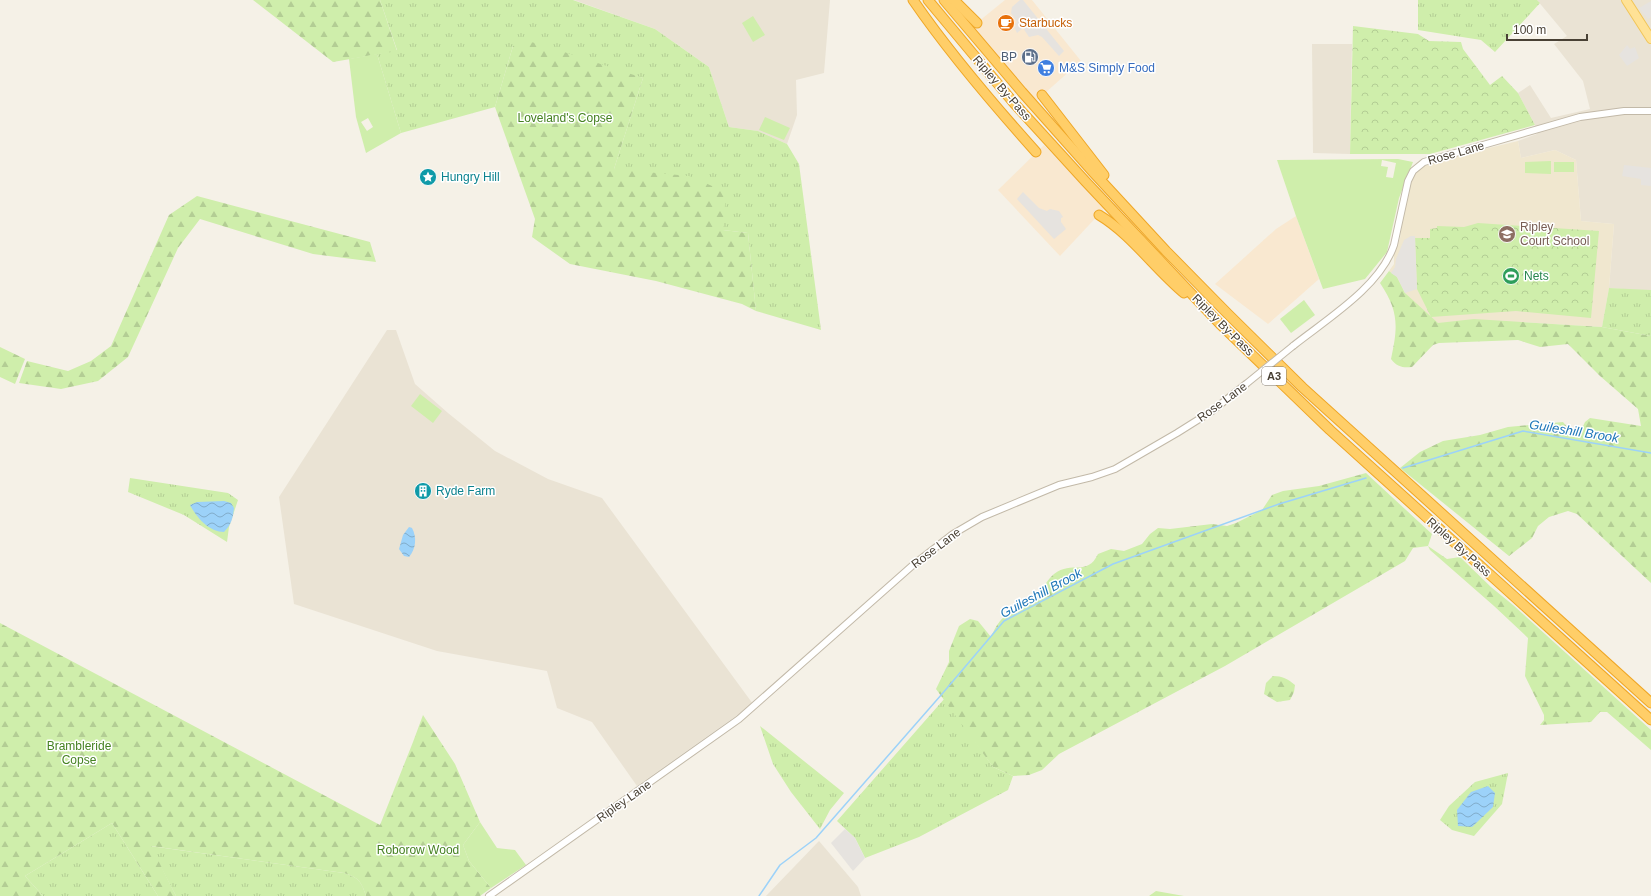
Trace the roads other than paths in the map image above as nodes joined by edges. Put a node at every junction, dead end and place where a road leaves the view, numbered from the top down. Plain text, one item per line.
1 (914, 0) edge
2 (928, 0) edge
3 (944, 0) edge
4 (954, 0) edge
5 (1626, 0) edge
6 (977, 23) dead end
7 (1651, 39) edge
8 (1042, 95) dead end
9 (1651, 111) edge
10 (1036, 152) dead end
11 (1099, 215) dead end
12 (1166, 251) junction
13 (1220, 324) junction
14 (1651, 703) edge
15 (758, 704) joint
16 (1651, 720) edge
17 (489, 896) edge

1 - 10 highway
2 - 13 highway, Ripley By-Pass / A3
3 - 12 highway, Ripley By-Pass / A3
4 - 6 highway
5 - 7 main road
8 - 12 highway
9 - 15 street, Rose Lane, bridge
11 - 13 highway
12 - 14 highway, Ripley By-Pass / A3
13 - 16 highway, Ripley By-Pass / A3
15 - 17 street, Ripley Lane

